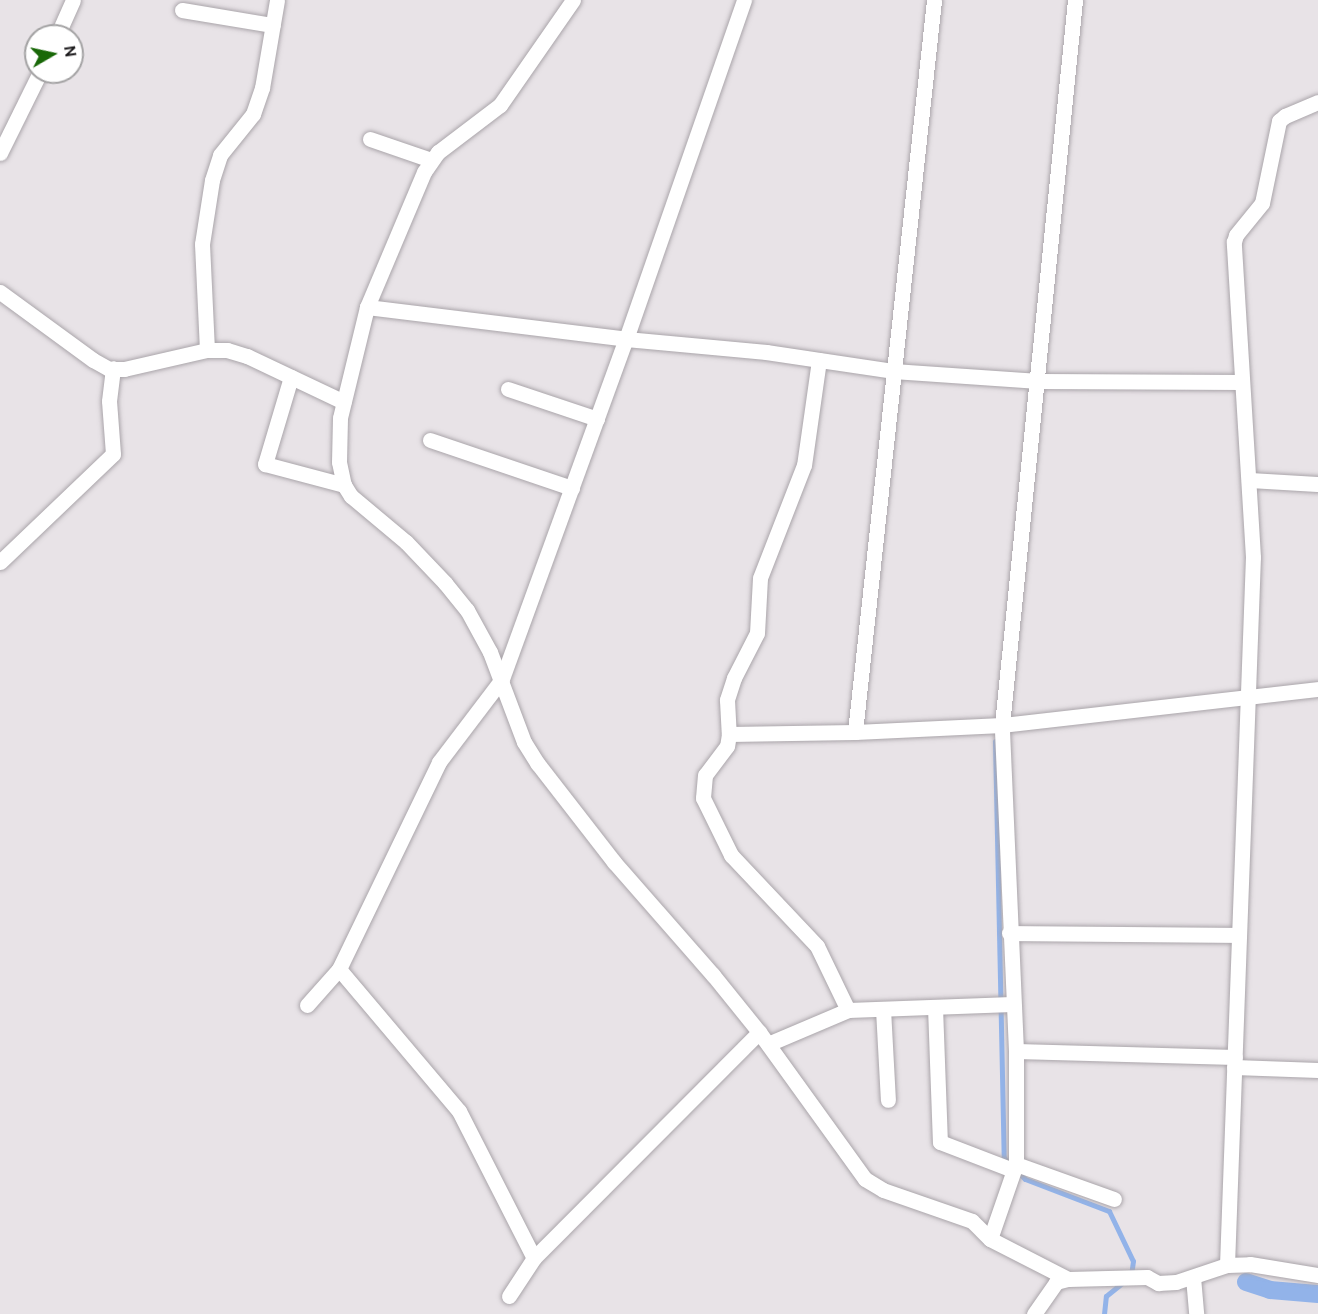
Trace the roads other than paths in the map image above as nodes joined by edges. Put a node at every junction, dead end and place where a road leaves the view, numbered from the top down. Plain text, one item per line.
1 (73, 0) edge
2 (277, 0) edge
3 (573, 0) edge
4 (744, 0) edge
5 (934, 0) edge
6 (1075, 0) edge
7 (183, 10) dead end
8 (62, 24) edge
9 (273, 25) junction
10 (34, 84) edge
11 (1318, 102) edge
12 (370, 139) dead end
13 (0, 153) edge
14 (431, 160) junction
15 (0, 292) edge
16 (367, 307) junction
17 (626, 339) junction
18 (207, 350) junction
19 (819, 360) junction
20 (113, 369) junction
21 (893, 371) junction
22 (291, 376) junction
23 (1039, 381) junction
24 (1242, 382) junction
25 (508, 389) dead end
26 (344, 402) junction
27 (597, 419) junction
28 (429, 440) dead end
29 (1249, 480) junction
30 (1318, 484) edge
31 (344, 485) junction
32 (572, 488) junction
33 (0, 562) edge
34 (502, 679) junction
35 (1318, 689) edge
36 (1248, 699) junction
37 (1002, 725) junction
38 (855, 732) junction
39 (729, 734) junction
40 (1009, 933) junction
41 (1238, 935) junction
42 (339, 969) junction
43 (1012, 1004) junction
44 (307, 1005) dead end
45 (935, 1007) junction
46 (883, 1009) junction
47 (848, 1010) junction
48 (764, 1038) junction
49 (1016, 1051) junction
50 (1234, 1062) junction
51 (1318, 1070) edge
52 (888, 1100) dead end
53 (1014, 1167) junction
54 (1114, 1199) dead end
55 (990, 1239) junction
56 (534, 1258) junction
57 (1227, 1266) junction
58 (1318, 1275) edge
59 (1193, 1277) junction
60 (1068, 1279) junction
61 (510, 1296) dead end
62 (1034, 1314) edge
63 (1197, 1314) edge

1 - 8 street
2 - 9 street
3 - 14 street
4 - 17 street
5 - 21 street
6 - 23 street
7 - 9 street
9 - 18 street
10 - 13 street
11 - 24 street
12 - 14 street
14 - 16 street
15 - 20 street
16 - 17 street
16 - 26 street
17 - 19 street
17 - 27 street
18 - 20 street
18 - 22 street
19 - 21 street
19 - 39 street
20 - 33 street
21 - 23 street
21 - 38 street
22 - 26 street
22 - 31 street
23 - 24 street
23 - 37 street
24 - 29 street
25 - 27 street
26 - 31 street
27 - 32 street
28 - 32 street
29 - 30 street
29 - 36 street
31 - 34 street
32 - 34 street
34 - 42 street
34 - 48 street
35 - 36 street
36 - 37 street
36 - 41 street
37 - 38 street
37 - 40 street
38 - 39 street
39 - 47 street
40 - 41 street
40 - 43 street
41 - 50 street
42 - 44 street
42 - 56 street
43 - 45 street
43 - 49 street
45 - 46 street
45 - 53 street
46 - 47 street
46 - 52 street
47 - 48 street
48 - 55 street
48 - 56 street
49 - 50 street
49 - 53 street
50 - 51 street
50 - 57 street
53 - 54 street
53 - 55 street
55 - 60 street
56 - 61 street
57 - 58 street
57 - 59 street
59 - 60 street
59 - 63 street
60 - 62 street

